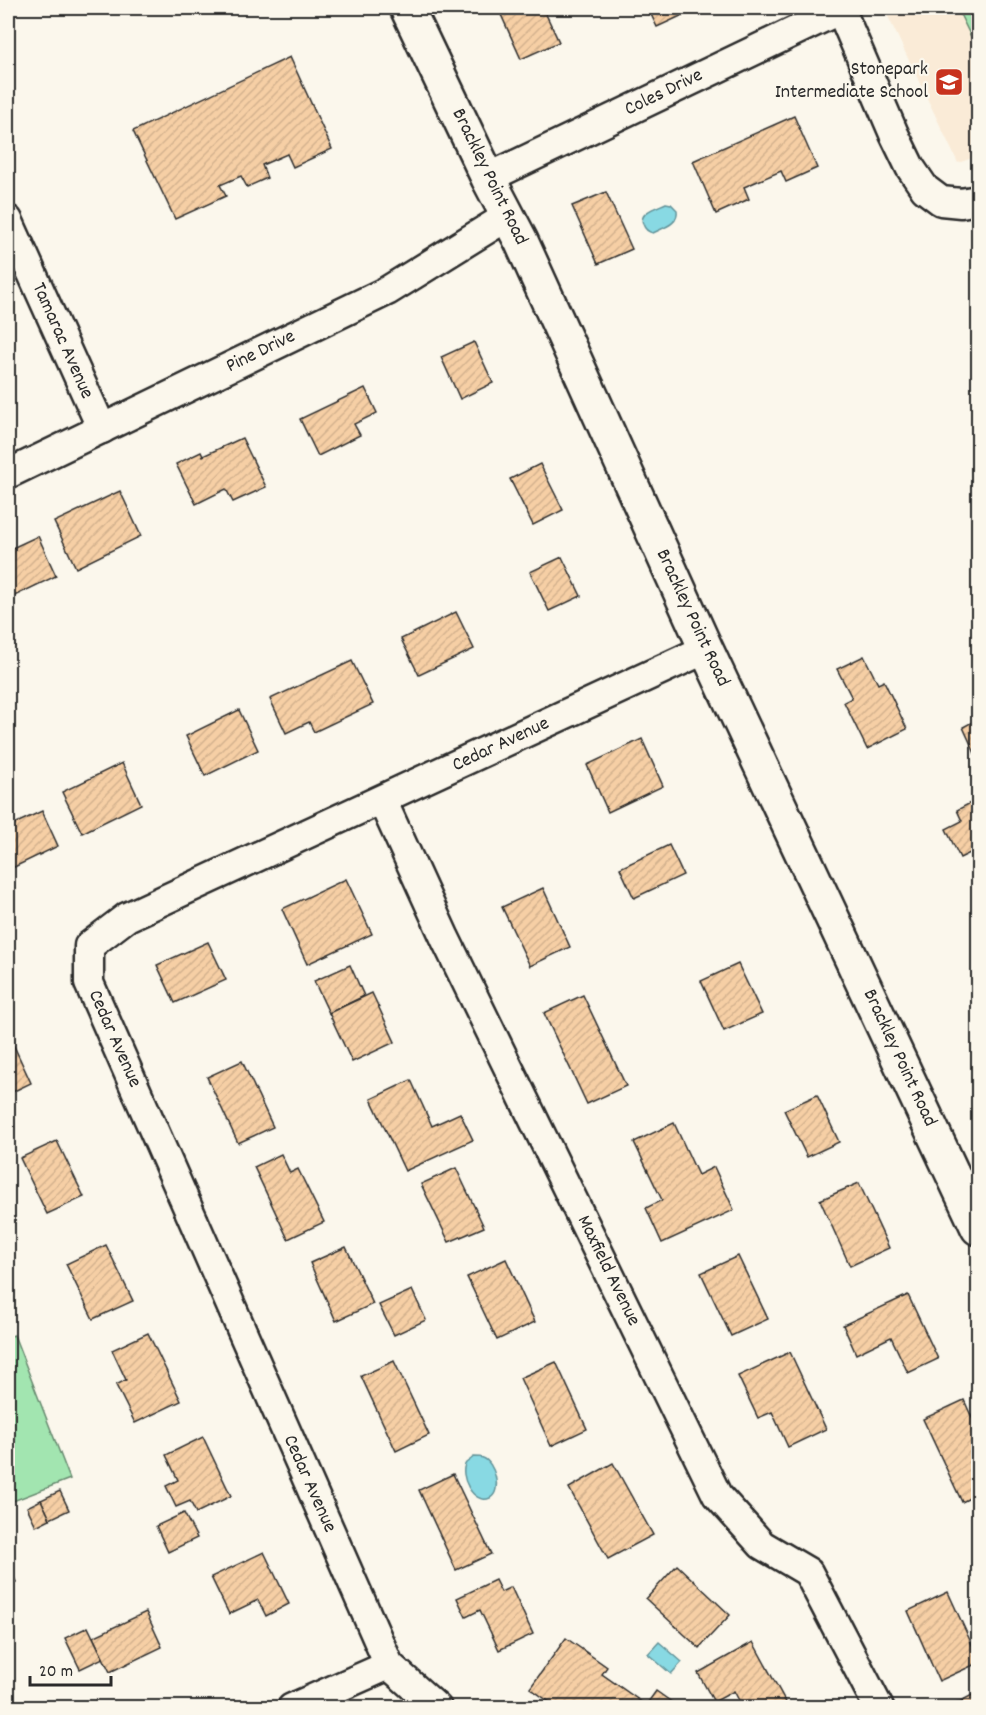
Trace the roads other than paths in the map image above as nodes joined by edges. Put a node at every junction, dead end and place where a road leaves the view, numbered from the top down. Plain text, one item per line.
1 (407, 8) edge
2 (841, 8) edge
3 (488, 178) junction
4 (978, 200) edge
5 (508, 216) junction
6 (8, 220) edge
7 (102, 429) junction
8 (8, 474) edge
9 (706, 649) junction
10 (382, 800) junction
11 (978, 1228) edge
12 (389, 1665) junction
13 (292, 1707) edge
14 (437, 1707) edge
15 (879, 1707) edge

1 - 3 main road, Brackley Point Road
2 - 3 street, Coles Drive
2 - 4 street
3 - 5 main road, Brackley Point Road
5 - 7 street, Pine Drive
5 - 9 main road, Brackley Point Road
6 - 7 street, Tamarac Avenue
7 - 8 street, Pine Drive
9 - 10 street, Cedar Avenue
9 - 11 main road, Brackley Point Road
10 - 12 street, Cedar Avenue
10 - 15 street, Maxfield Avenue
12 - 13 street
12 - 14 street, Cedar Avenue

